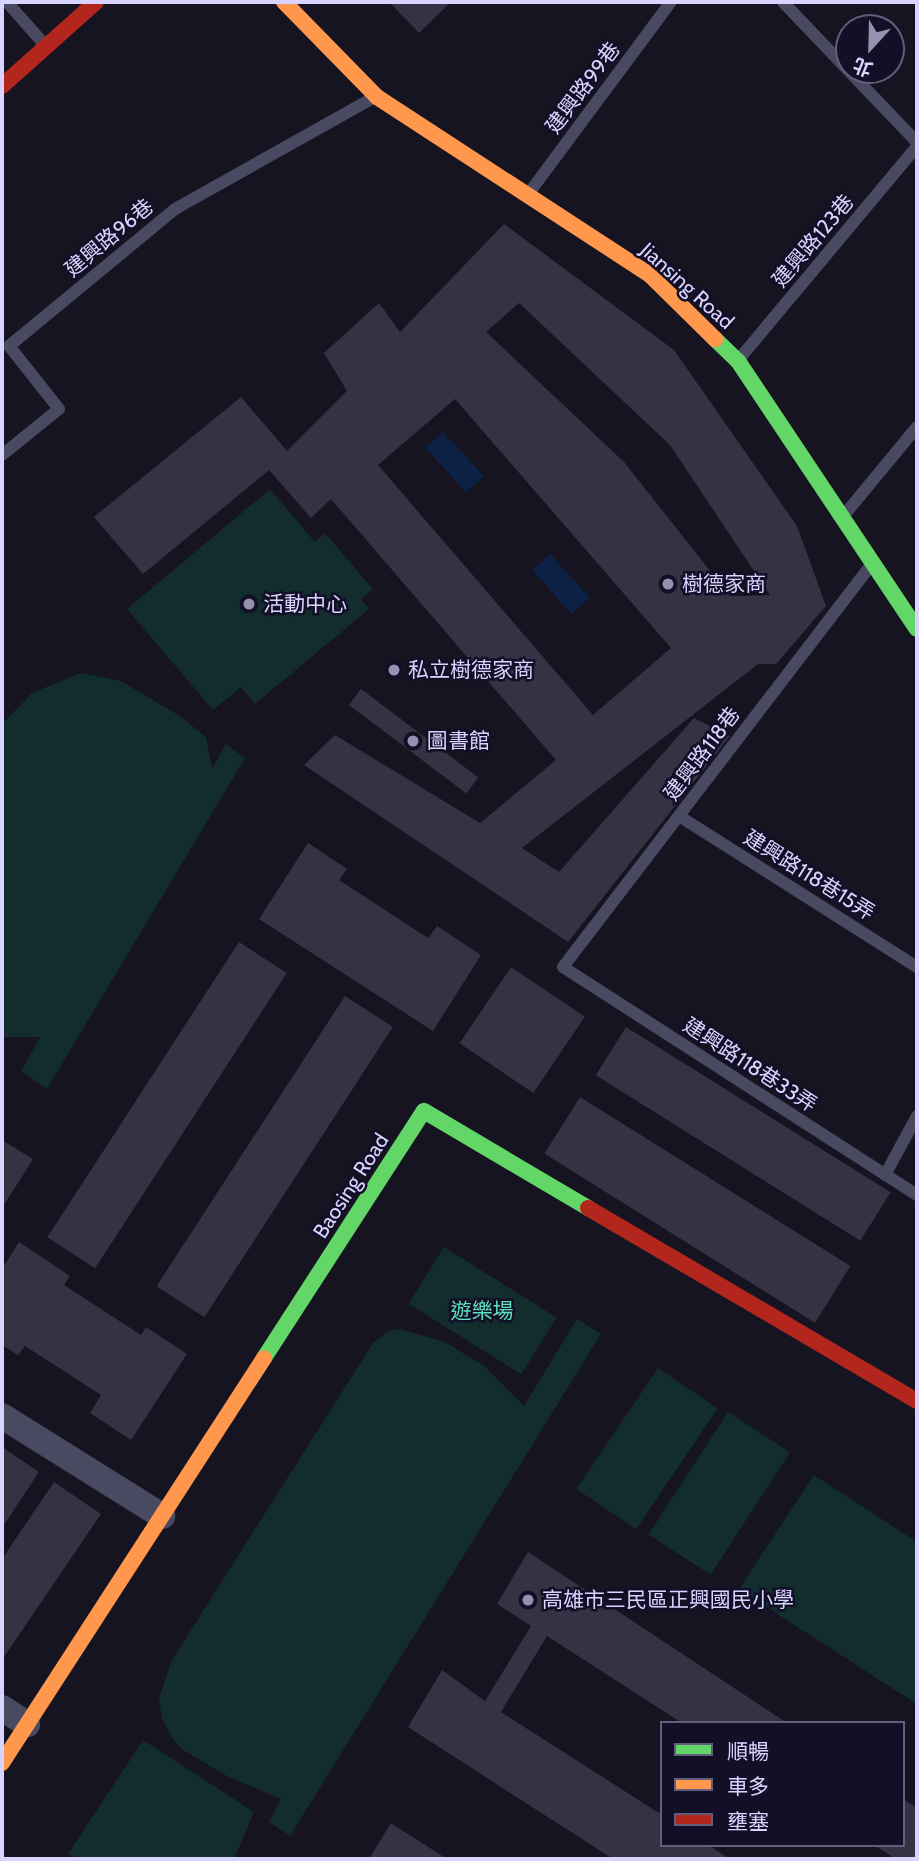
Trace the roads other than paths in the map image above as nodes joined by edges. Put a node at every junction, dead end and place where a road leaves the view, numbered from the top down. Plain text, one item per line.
1 (7, 2) edge
2 (96, 2) edge
3 (284, 2) edge
4 (671, 2) edge
5 (783, 2) edge
6 (46, 46) junction
7 (2, 86) edge
8 (377, 97) junction
9 (917, 144) edge
10 (526, 197) junction
11 (738, 361) junction
12 (917, 427) edge
13 (2, 455) edge
14 (840, 520) junction
15 (872, 565) junction
16 (917, 629) edge
17 (679, 816) junction
18 (563, 967) joint
19 (917, 967) edge
20 (917, 1116) edge
21 (885, 1175) junction
22 (917, 1195) edge
23 (917, 1401) edge
24 (2, 1416) edge
25 (162, 1516) junction
26 (2, 1708) edge
27 (27, 1724) junction
28 (2, 1763) edge

1 - 6 lane
2 - 6 street
3 - 8 street, Jiansing Road
4 - 10 lane, 建興路99巷
5 - 9 lane
6 - 7 street
8 - 10 street, Jiansing Road
8 - 13 lane, 建興路96巷
9 - 11 lane, 建興路123巷
10 - 11 street, Jiansing Road
11 - 14 street, Jiansing Road
12 - 14 lane
14 - 15 street, Jiansing Road
15 - 16 street, Jiansing Road
15 - 17 lane, 建興路118巷
17 - 18 lane, 建興路118巷
17 - 19 lane, 建興路118巷15弄
18 - 21 lane, 建興路118巷33弄
20 - 21 lane
21 - 22 lane, 建興路118巷33弄
23 - 25 street, Baosing Road
24 - 25 street
25 - 27 street, Baosing Road
26 - 27 street
27 - 28 street, Baosing Road

